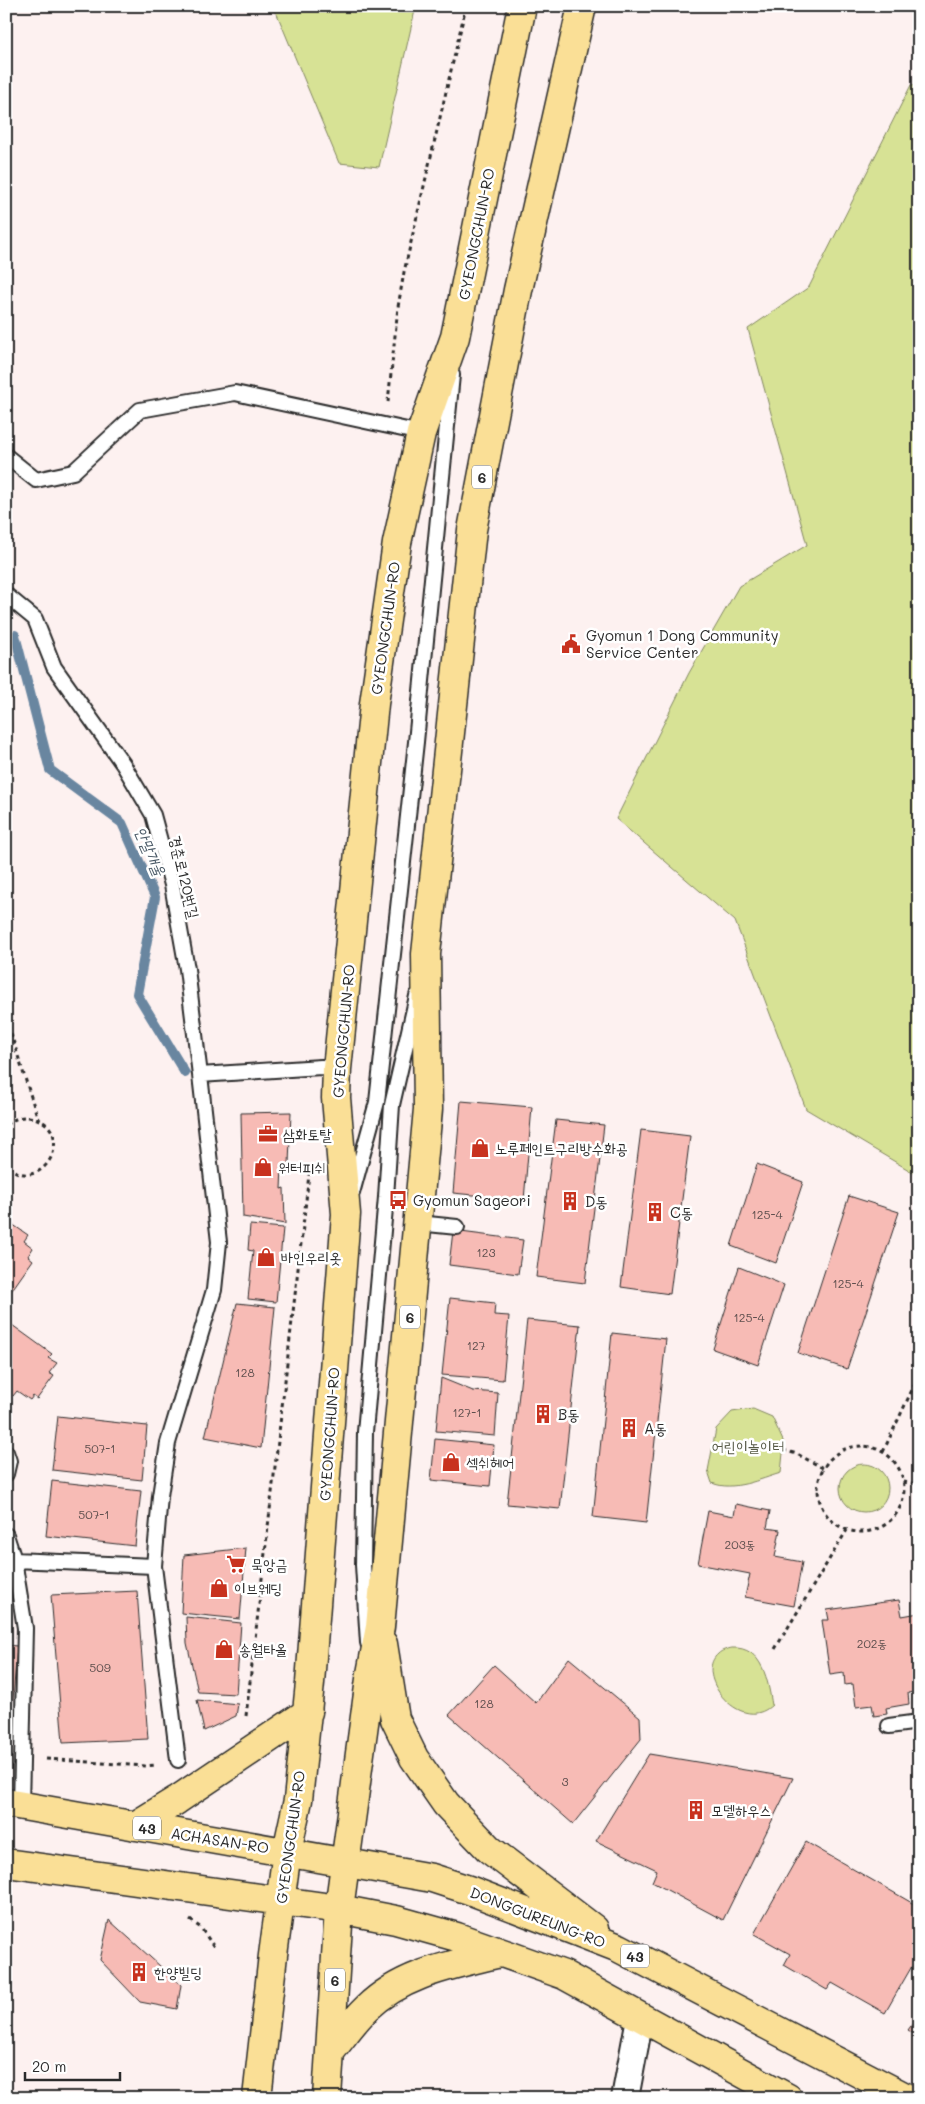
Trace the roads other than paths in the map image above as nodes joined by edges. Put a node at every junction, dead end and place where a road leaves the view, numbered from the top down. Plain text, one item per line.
1 (522, 6) edge
2 (582, 6) edge
3 (455, 337) junction
4 (421, 433) junction
5 (6, 456) edge
6 (6, 595) edge
7 (426, 954) junction
8 (337, 1069) junction
9 (200, 1074) junction
10 (346, 1214) junction
11 (418, 1223) junction
12 (457, 1227) dead end
13 (6, 1452) edge
14 (6, 1474) edge
15 (6, 1535) edge
16 (14, 1560) junction
17 (154, 1566) junction
18 (380, 1627) junction
19 (370, 1678) junction
20 (308, 1712) junction
21 (919, 1722) edge
22 (888, 1726) dead end
23 (178, 1760) road end
24 (13, 1804) edge
25 (135, 1826) junction
26 (288, 1851) junction
27 (345, 1862) junction
28 (6, 1863) edge
29 (280, 1902) junction
30 (339, 1909) junction
31 (619, 1948) junction
32 (500, 1953) junction
33 (640, 2018) junction
34 (330, 2052) junction
35 (256, 2098) edge
36 (327, 2098) edge
37 (625, 2098) edge
38 (788, 2098) edge
39 (907, 2098) edge

1 - 3 main road, GYEONGCHUN-RO
2 - 7 main road, 6
3 - 4 main road, GYEONGCHUN-RO
3 - 10 lane
4 - 5 lane
4 - 8 main road, GYEONGCHUN-RO
6 - 9 lane, 경춘로120번길
7 - 11 main road, 6
7 - 19 lane
8 - 9 lane
8 - 10 main road, GYEONGCHUN-RO
9 - 17 lane, 경춘로120번길
10 - 20 main road, GYEONGCHUN-RO
11 - 12 lane
11 - 18 main road, 6
13 - 14 lane
15 - 16 lane
16 - 17 lane
16 - 24 lane
17 - 23 lane, 경춘로120번길
18 - 19 main road, 6
18 - 31 main road
19 - 27 main road, 6
20 - 25 main road
20 - 26 main road, GYEONGCHUN-RO
21 - 22 lane
24 - 25 main road, ACHASAN-RO / 43
25 - 26 main road, ACHASAN-RO / 43
26 - 27 main road, ACHASAN-RO / 43
26 - 29 main road, GYEONGCHUN-RO
27 - 30 main road, 6
27 - 31 main road, DONGGUREUNG-RO / 43
28 - 29 main road
29 - 30 main road
29 - 35 main road, GYEONGCHUN-RO
30 - 32 main road
30 - 34 main road, 6
31 - 39 main road, DONGGUREUNG-RO / 43
32 - 33 main road
32 - 34 main road
33 - 37 street
33 - 38 main road
34 - 36 main road, 6

